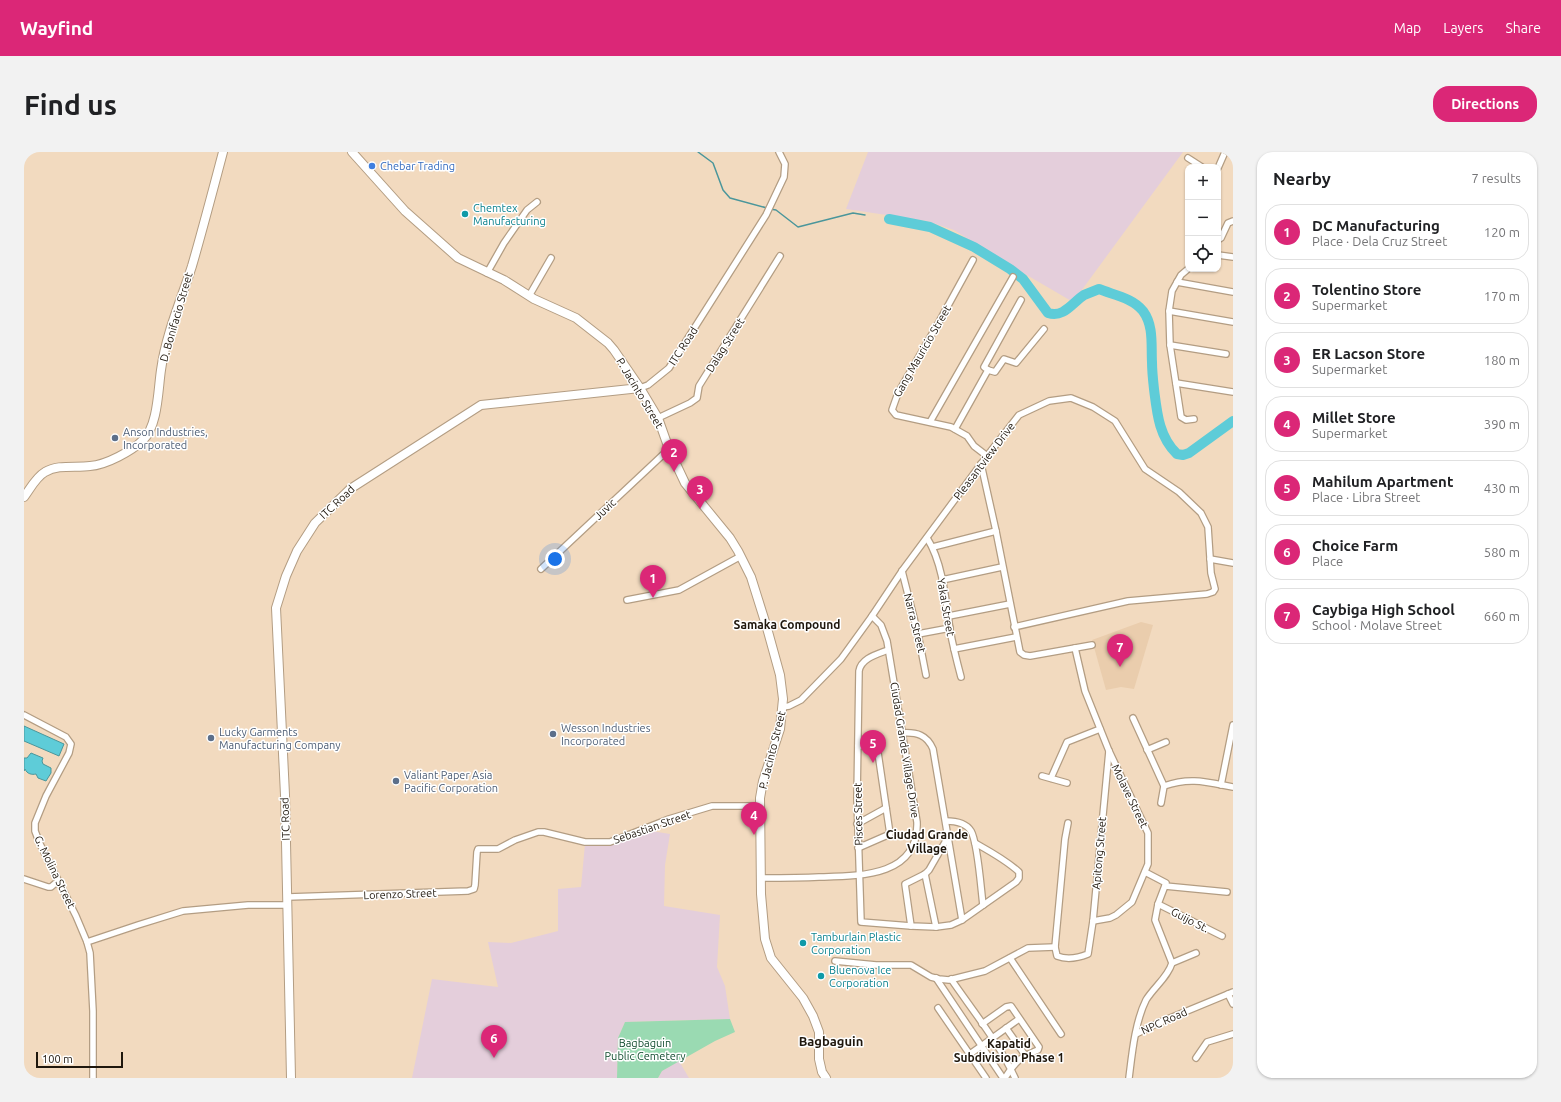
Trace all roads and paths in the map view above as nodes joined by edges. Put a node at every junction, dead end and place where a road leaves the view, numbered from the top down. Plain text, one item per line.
1 (223, 152) edge
2 (352, 152) edge
3 (779, 152) edge
4 (1225, 152) edge
5 (1188, 158) dead end
6 (1197, 164) edge
7 (1220, 164) edge
8 (537, 202) dead end
9 (1232, 221) edge
10 (1221, 236) edge
11 (1221, 255) edge
12 (780, 256) dead end
13 (1233, 257) edge
14 (551, 258) dead end
15 (973, 260) dead end
16 (1185, 271) edge
17 (487, 273) junction
18 (1013, 277) dead end
19 (1177, 282) junction
20 (1233, 292) edge
21 (529, 296) junction
22 (1021, 300) dead end
23 (1169, 311) junction
24 (1233, 322) edge
25 (1044, 330) dead end
26 (1170, 344) junction
27 (1226, 354) dead end
28 (988, 370) junction
29 (1176, 383) junction
30 (640, 388) junction
31 (1233, 392) edge
32 (658, 418) junction
33 (1194, 419) dead end
34 (930, 422) junction
35 (955, 429) junction
36 (669, 448) junction
37 (986, 456) junction
38 (981, 464) junction
39 (24, 497) edge
40 (996, 531) junction
41 (927, 538) junction
42 (933, 546) junction
43 (741, 556) junction
44 (1210, 559) junction
45 (1233, 563) edge
46 (1002, 567) junction
47 (540, 569) dead end
48 (902, 571) junction
49 (942, 580) junction
50 (627, 600) dead end
51 (1010, 604) junction
52 (872, 616) junction
53 (949, 616) junction
54 (1014, 627) junction
55 (950, 628) junction
56 (918, 634) junction
57 (1016, 637) junction
58 (1092, 645) dead end
59 (1075, 648) junction
60 (954, 649) junction
61 (888, 650) junction
62 (926, 675) dead end
63 (961, 678) dead end
64 (783, 707) junction
65 (24, 715) edge
66 (1133, 718) dead end
67 (1233, 725) edge
68 (1100, 729) junction
69 (902, 733) junction
70 (1166, 742) dead end
71 (858, 746) junction
72 (1147, 750) junction
73 (1109, 752) junction
74 (1042, 776) dead end
75 (1051, 778) junction
76 (1066, 783) dead end
77 (1221, 785) junction
78 (1164, 786) junction
79 (1233, 787) edge
80 (1160, 803) dead end
81 (760, 806) junction
82 (886, 808) junction
83 (946, 821) junction
84 (1068, 823) dead end
85 (857, 824) junction
86 (948, 837) junction
87 (975, 843) junction
88 (858, 848) junction
89 (477, 852) joint
90 (1145, 872) junction
91 (925, 874) junction
92 (859, 876) junction
93 (24, 878) edge
94 (761, 878) junction
95 (58, 881) junction
96 (1165, 886) junction
97 (1227, 892) dead end
98 (288, 901) junction
99 (1158, 904) junction
100 (984, 906) junction
101 (962, 920) junction
102 (1093, 921) junction
103 (911, 926) junction
104 (936, 927) junction
105 (1222, 936) dead end
106 (87, 942) junction
107 (1055, 947) junction
108 (1196, 953) dead end
109 (1010, 958) junction
110 (835, 961) dead end
111 (1172, 963) junction
112 (936, 978) junction
113 (951, 979) junction
114 (1231, 993) edge
115 (1233, 1004) edge
116 (938, 1008) dead end
117 (1019, 1019) junction
118 (982, 1024) junction
119 (1006, 1028) junction
120 (1061, 1034) dead end
121 (1136, 1034) junction
122 (1233, 1034) edge
123 (992, 1039) junction
124 (982, 1046) junction
125 (970, 1054) junction
126 (1025, 1055) junction
127 (1196, 1058) dead end
128 (1011, 1069) junction
129 (94, 1078) edge
130 (291, 1078) edge
131 (826, 1078) edge
132 (986, 1078) edge
133 (1004, 1078) edge
134 (1015, 1078) edge
135 (1129, 1078) edge

1 - 39 street, D. Bonifacio Street
2 - 17 street, P. Jacinto Street
3 - 30 street, ITC Road
4 - 7 street
5 - 6 street
8 - 17 street
9 - 10 street
11 - 13 street
12 - 32 street, Dalag Street
14 - 21 street
15 - 34 street, Gang Mauricio Street
16 - 19 street
17 - 21 street, P. Jacinto Street
18 - 34 street
19 - 20 street
19 - 23 street
21 - 30 street, P. Jacinto Street
22 - 28 street
23 - 24 street
23 - 26 street
25 - 28 street
26 - 27 street
26 - 29 street
28 - 35 street
29 - 31 street
29 - 33 street
30 - 32 street, P. Jacinto Street
30 - 98 street, ITC Road
32 - 36 street, P. Jacinto Street
34 - 35 street, Gang Mauricio Street
35 - 37 street, Gang Mauricio Street
36 - 43 street, P. Jacinto Street
36 - 47 street, Juvic
37 - 38 street, Pleasantview Drive
37 - 44 street, Pleasantview Drive
38 - 40 street
38 - 41 street, Pleasantview Drive
40 - 42 street
40 - 46 street
41 - 42 street, Yakal Street
41 - 48 street, Pleasantview Drive
42 - 49 street, Yakal Street
43 - 50 street
43 - 64 street, P. Jacinto Street
44 - 45 street
44 - 54 street, Pleasantview Drive
46 - 49 street
46 - 51 street
48 - 52 street, Pleasantview Drive
48 - 56 street, Narra Street
49 - 53 street, Yakal Street
51 - 53 street
51 - 54 street
52 - 61 street, Ciudad Grande Village Drive
52 - 64 street, Pleasantview Drive
53 - 55 street, Yakal Street
54 - 57 street
55 - 56 street
55 - 60 street, Yakal Street
56 - 62 street, Narra Street
57 - 59 street
57 - 60 street
58 - 59 street
59 - 68 street, Molave Street
60 - 63 street, Yakal Street
61 - 69 street, Ciudad Grande Village Drive
61 - 71 street, Pisces Street
64 - 81 street, P. Jacinto Street
65 - 95 street, G. Molina Street
66 - 72 street
67 - 77 street
68 - 73 street, Molave Street
68 - 75 street
69 - 83 street
69 - 92 street, Ciudad Grande Village Drive
70 - 72 street
71 - 82 street
71 - 85 street, Pisces Street
72 - 78 street
73 - 90 street, Molave Street
73 - 102 street, Apitong Street
74 - 75 street
75 - 76 street
77 - 78 street
77 - 79 street
78 - 80 street
81 - 89 street, Sebastian Street
81 - 94 street, P. Jacinto Street
82 - 85 street
82 - 88 street
83 - 86 street
83 - 87 street
84 - 107 street
85 - 88 street, Pisces Street
86 - 91 street
86 - 101 street
87 - 100 street
87 - 100 street
88 - 92 street, Pisces Street
89 - 98 street, Lorenzo Street
90 - 96 street
90 - 102 street, Molave Street
91 - 103 street
91 - 104 street
92 - 94 street, Ciudad Grande Village Drive
92 - 103 street, Pisces Street
93 - 95 street
94 - 131 street, P. Jacinto Street
95 - 106 street, G. Molina Street
96 - 97 street
96 - 99 street
98 - 106 street
98 - 130 street, ITC Road
99 - 105 street, Guijo St.
99 - 111 street
100 - 101 street
101 - 104 street
102 - 107 street, Apitong Street
103 - 104 street
106 - 129 street, G. Molina Street
107 - 109 street
108 - 111 street
109 - 113 street
109 - 120 street
110 - 112 street
111 - 121 street
112 - 113 street
112 - 124 street
113 - 118 street
114 - 115 street
114 - 121 street, NPC Road
116 - 125 street
117 - 118 street
117 - 119 street
117 - 126 street
118 - 123 street
119 - 123 street
119 - 126 street
121 - 135 street, NPC Road
122 - 127 street
123 - 124 street
123 - 128 street
124 - 125 street
124 - 133 street
125 - 132 street
126 - 128 street
128 - 133 street
128 - 134 street

